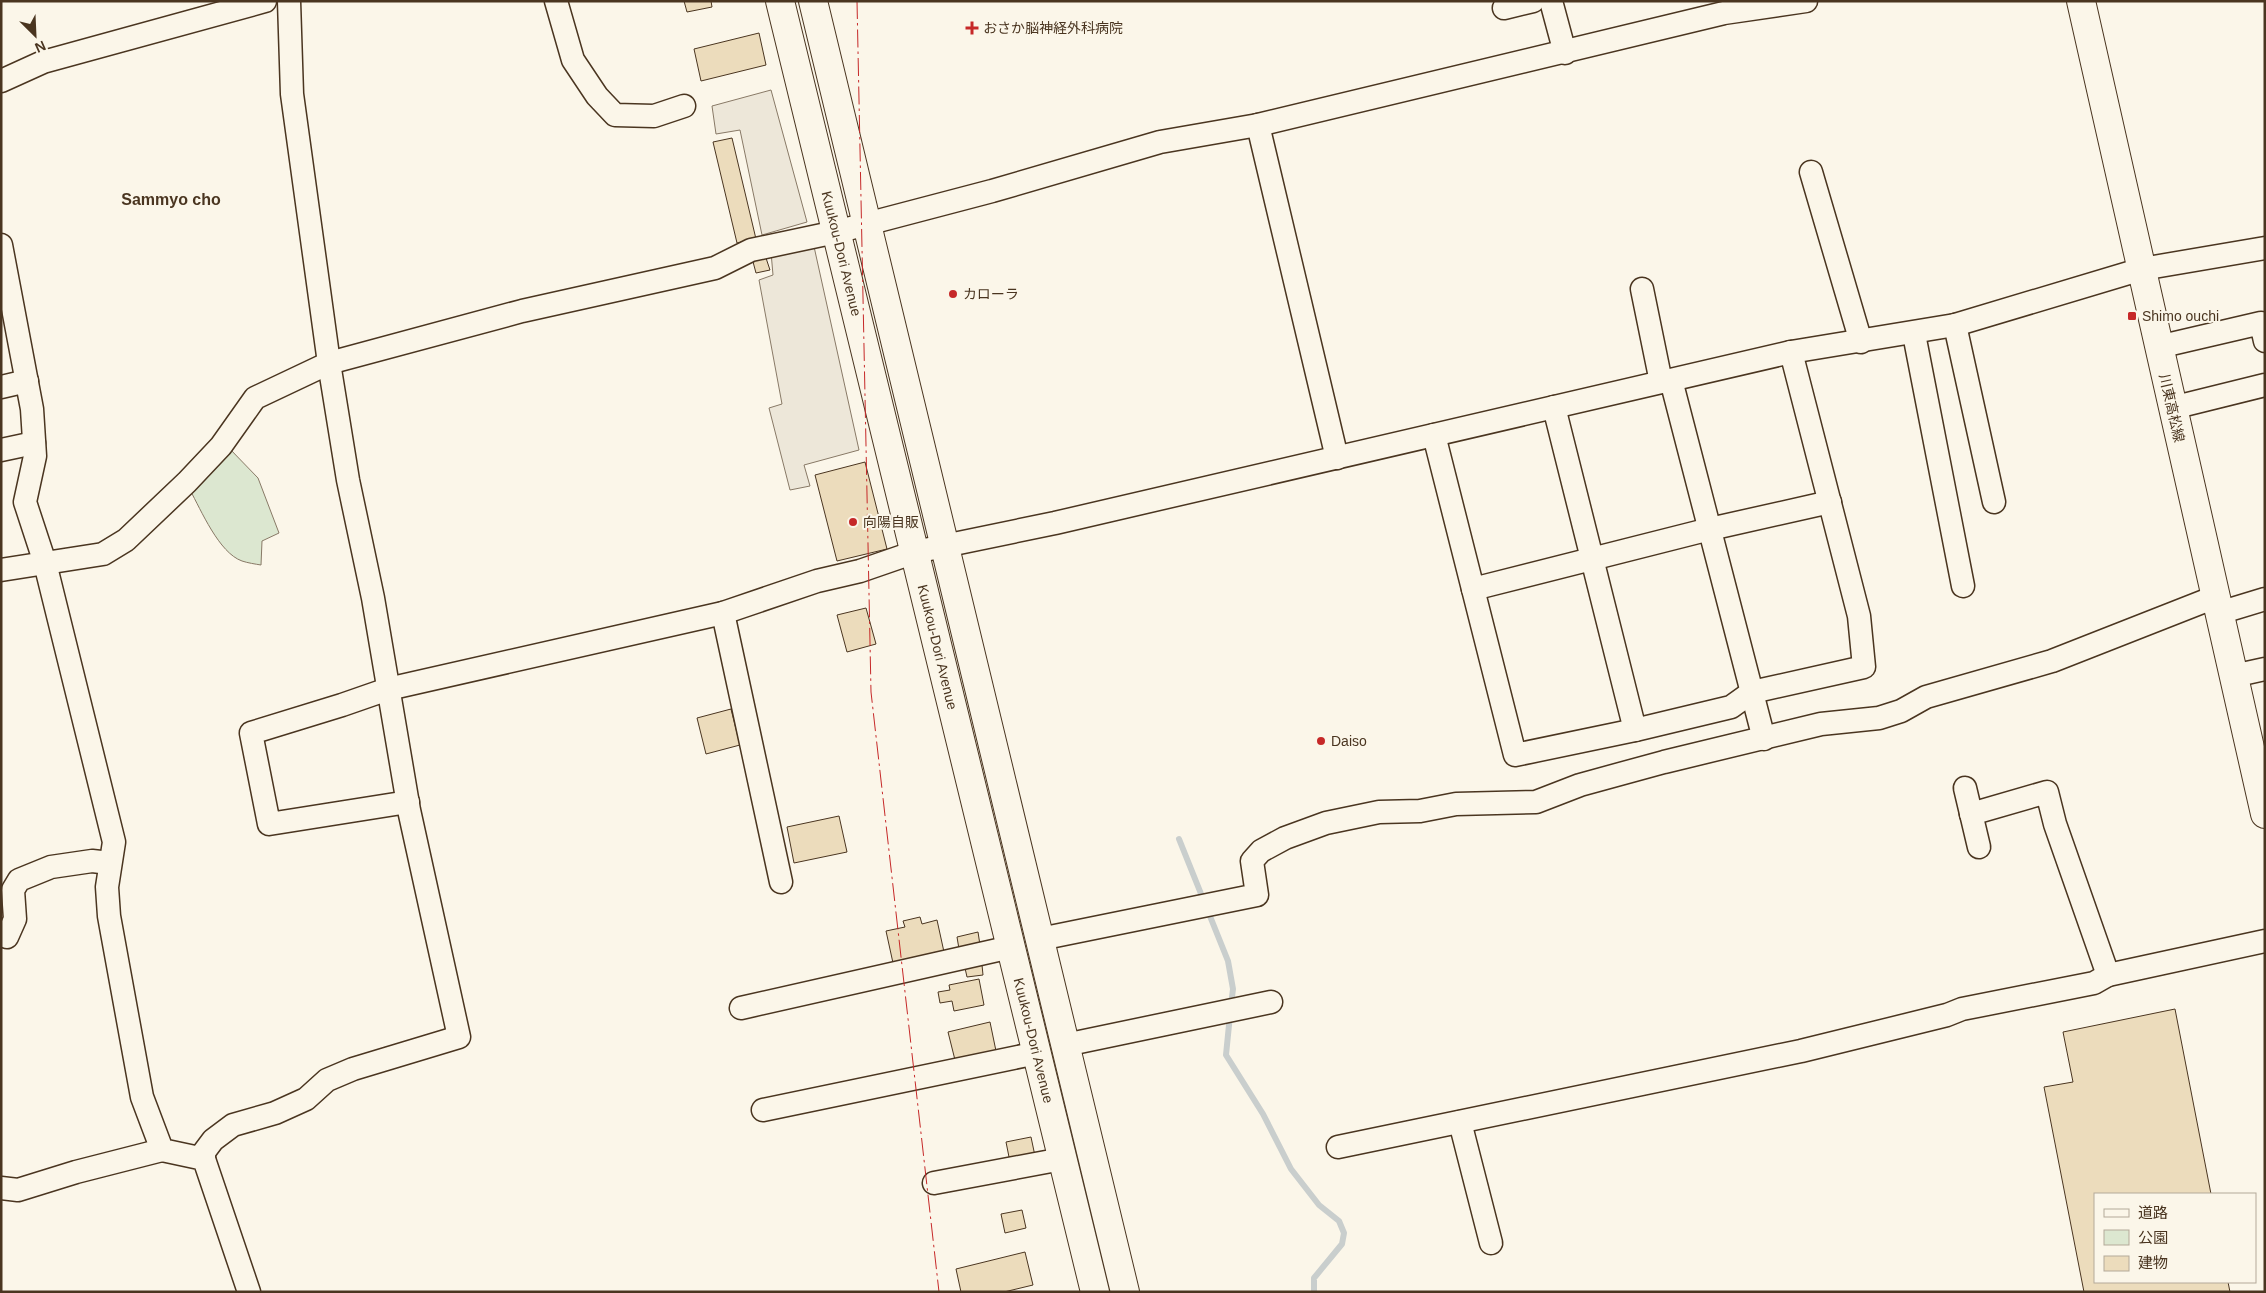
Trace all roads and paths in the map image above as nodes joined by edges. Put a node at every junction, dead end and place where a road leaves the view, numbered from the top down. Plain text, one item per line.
1 (265, 1) edge
2 (289, 1) edge
3 (556, 1) edge
4 (780, 1) edge
5 (813, 1) edge
6 (1533, 1) edge
7 (1551, 1) edge
8 (1806, 1) edge
9 (2081, 1) edge
10 (1504, 8) dead end
11 (1564, 53) junction
12 (1, 81) edge
13 (684, 106) dead end
14 (1258, 126) junction
15 (1811, 172) dead end
16 (867, 224) junction
17 (836, 232) junction
18 (1, 245) edge
19 (2265, 248) edge
20 (2142, 269) junction
21 (1642, 289) dead end
22 (1955, 325) junction
23 (1914, 334) junction
24 (2265, 341) edge
25 (1861, 342) junction
26 (2158, 347) junction
27 (1791, 352) junction
28 (329, 363) junction
29 (27, 381) junction
30 (1666, 381) junction
31 (2265, 385) edge
32 (1, 387) edge
33 (1554, 407) junction
34 (2172, 408) junction
35 (1434, 435) junction
36 (34, 443) junction
37 (1, 450) edge
38 (1337, 458) junction
39 (1830, 502) junction
40 (1994, 502) dead end
41 (1710, 529) junction
42 (945, 545) junction
43 (915, 552) junction
44 (1592, 558) junction
45 (45, 563) junction
46 (1, 570) edge
47 (1963, 586) dead end
48 (1473, 589) junction
49 (2265, 599) edge
50 (2217, 605) junction
51 (723, 613) junction
52 (2265, 669) edge
53 (2233, 676) junction
54 (388, 689) junction
55 (1752, 692) junction
56 (1635, 730) junction
57 (1764, 738) junction
58 (2260, 767) edge
59 (1965, 788) dead end
60 (408, 802) junction
61 (1971, 814) junction
62 (2265, 814) edge
63 (1979, 847) dead end
64 (110, 863) junction
65 (781, 882) dead end
66 (7, 937) dead end
67 (1040, 939) junction
68 (2265, 941) edge
69 (1011, 946) junction
70 (2108, 976) junction
71 (1271, 1002) dead end
72 (741, 1008) dead end
73 (1065, 1046) junction
74 (1037, 1053) junction
75 (762, 1110) dead end
76 (1460, 1122) junction
77 (1338, 1147) dead end
78 (162, 1150) junction
79 (204, 1159) junction
80 (1062, 1159) junction
81 (934, 1184) dead end
82 (1, 1188) edge
83 (1492, 1243) dead end
84 (249, 1292) edge
85 (1095, 1292) edge
86 (1125, 1292) edge

1 - 12 street
2 - 28 street
3 - 13 street
4 - 17 main road, Kuukou-Dori Avenue
5 - 16 main road, Kuukou-Dori Avenue
6 - 10 street
7 - 11 street
8 - 11 street
9 - 20 main road, 川東高松線
11 - 14 street
14 - 16 street
14 - 38 street
15 - 25 street
16 - 17 street
16 - 42 main road, Kuukou-Dori Avenue
17 - 28 street
17 - 43 main road, Kuukou-Dori Avenue
18 - 29 street
19 - 20 street
20 - 22 street
20 - 26 main road, 川東高松線
21 - 30 street
22 - 23 street
22 - 40 street
23 - 25 street
23 - 47 street
24 - 26 street
25 - 27 street
26 - 34 main road, 川東高松線
27 - 30 street
27 - 39 street
28 - 45 street
28 - 54 street
29 - 32 street
29 - 36 street
30 - 33 street
30 - 41 street
31 - 34 street
33 - 35 street
33 - 44 street
34 - 50 main road, 川東高松線
35 - 38 street
35 - 48 street
36 - 37 street
36 - 45 street
38 - 42 street
39 - 41 street
39 - 55 street
41 - 44 street
41 - 55 street
42 - 43 street
42 - 67 main road, Kuukou-Dori Avenue
43 - 51 street
43 - 69 main road, Kuukou-Dori Avenue
44 - 48 street
44 - 56 street
45 - 46 street
45 - 64 street
48 - 56 street
49 - 50 street
50 - 53 main road, 川東高松線
50 - 57 street
51 - 54 street
51 - 65 street
52 - 53 street
53 - 58 main road, 川東高松線
54 - 60 street
54 - 60 street
55 - 56 street
55 - 57 street
57 - 67 street
58 - 62 main road, 川東高松線
59 - 61 street
60 - 79 street
61 - 63 street
61 - 70 street
64 - 66 street
64 - 78 street
67 - 73 main road, Kuukou-Dori Avenue
68 - 70 street
69 - 72 street
69 - 74 main road, Kuukou-Dori Avenue
70 - 76 street
71 - 73 street
73 - 86 main road, Kuukou-Dori Avenue
74 - 75 street
74 - 80 main road, Kuukou-Dori Avenue
76 - 77 street
76 - 83 street
78 - 79 street
78 - 82 street
79 - 84 street
80 - 81 street
80 - 85 main road, Kuukou-Dori Avenue

